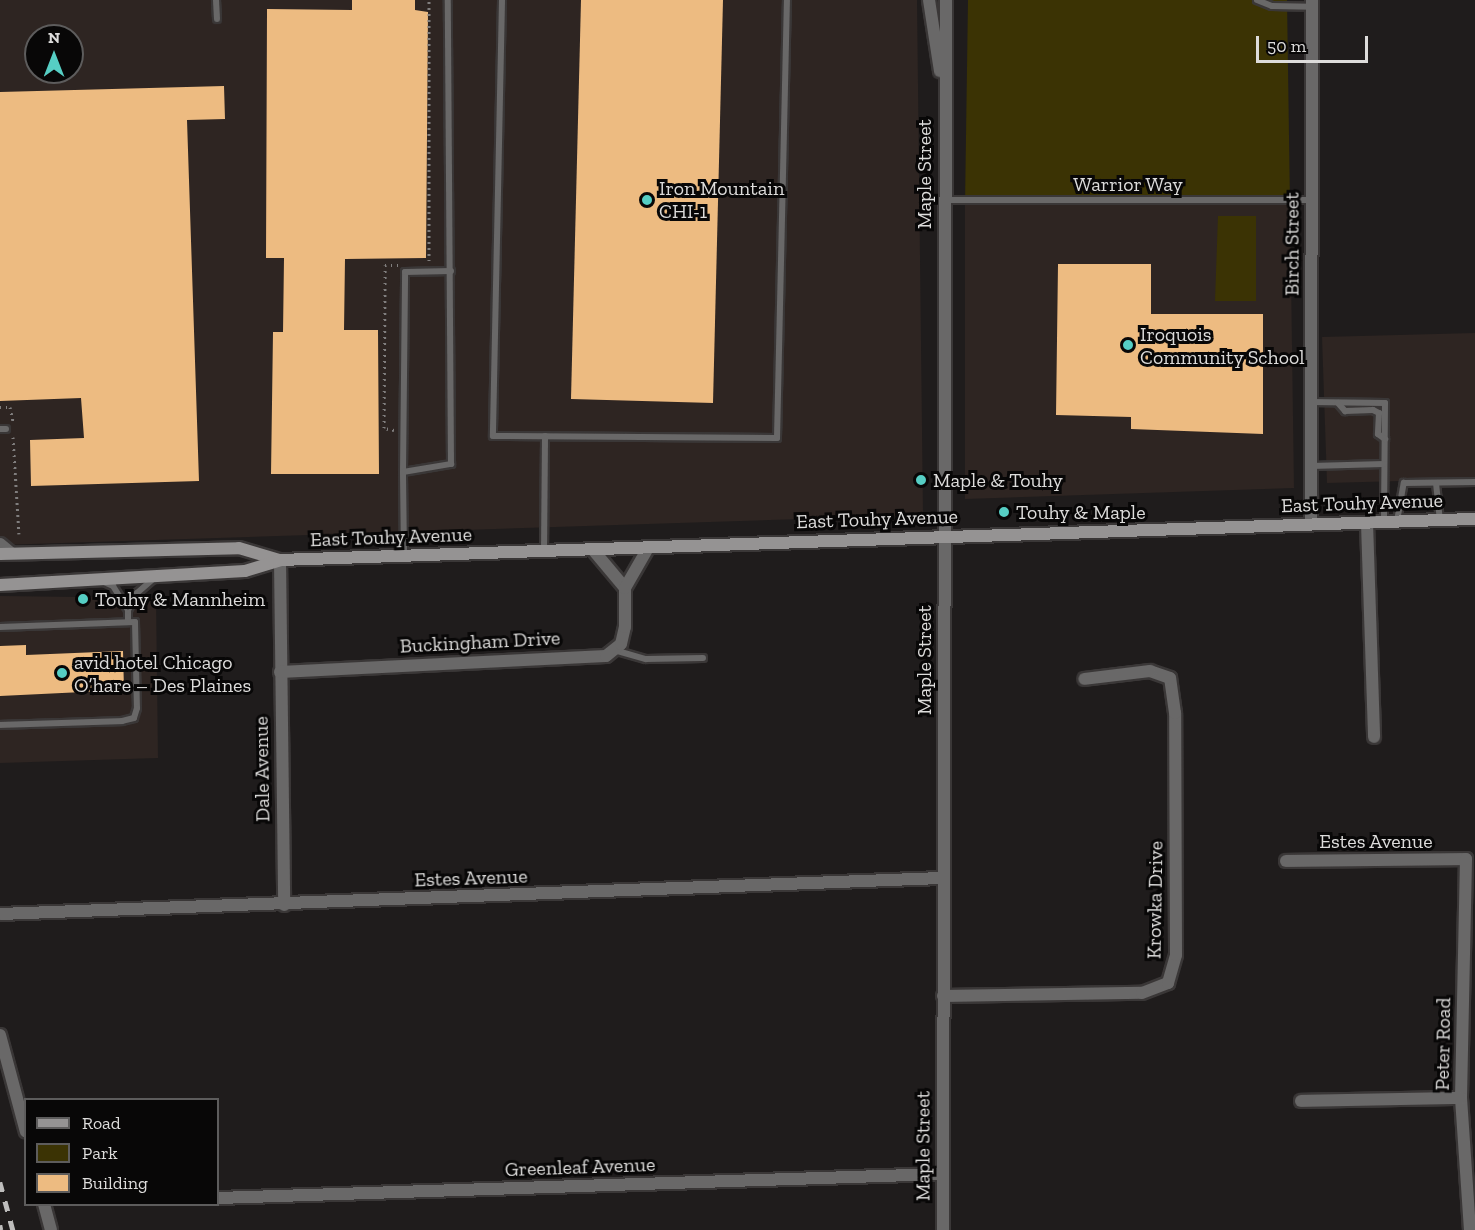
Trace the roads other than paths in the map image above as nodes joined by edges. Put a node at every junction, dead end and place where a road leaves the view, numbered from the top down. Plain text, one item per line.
1 (216, 0) edge
2 (448, 0) edge
3 (502, 0) edge
4 (787, 0) edge
5 (929, 0) edge
6 (946, 0) edge
7 (1257, 0) edge
8 (1312, 4) edge
9 (217, 19) dead end
10 (944, 90) junction
11 (944, 200) junction
12 (1312, 200) junction
13 (451, 272) junction
14 (1311, 402) junction
15 (1338, 403) junction
16 (545, 436) junction
17 (1385, 439) junction
18 (1384, 464) junction
19 (1311, 466) junction
20 (403, 472) junction
21 (1475, 482) edge
22 (1436, 483) junction
23 (1475, 519) edge
24 (1440, 520) junction
25 (1397, 521) junction
26 (1384, 522) junction
27 (1367, 523) junction
28 (1311, 524) junction
29 (944, 536) junction
30 (0, 544) edge
31 (648, 548) junction
32 (594, 551) junction
33 (544, 552) junction
34 (6, 554) edge
35 (404, 557) junction
36 (280, 560) junction
37 (153, 578) junction
38 (102, 581) junction
39 (0, 585) edge
40 (625, 588) junction
41 (128, 610) junction
42 (128, 622) junction
43 (0, 627) edge
44 (613, 650) junction
45 (703, 658) dead end
46 (280, 672) junction
47 (1084, 679) dead end
48 (0, 725) edge
49 (1374, 737) dead end
50 (1466, 859) joint
51 (1287, 861) dead end
52 (943, 878) junction
53 (284, 905) junction
54 (0, 914) edge
55 (943, 996) junction
56 (0, 1035) edge
57 (1461, 1098) junction
58 (1301, 1101) dead end
59 (24, 1125) edge
60 (943, 1174) junction
61 (219, 1198) edge
62 (45, 1206) edge
63 (51, 1230) edge
64 (943, 1230) edge
65 (1470, 1230) edge

1 - 9 lane
2 - 13 lane
3 - 16 lane
4 - 16 lane
5 - 10 street, Maple Street
6 - 10 street, Maple Street
7 - 8 lane
8 - 12 street, Birch Street
10 - 11 street, Maple Street
11 - 12 lane, Warrior Way
11 - 29 street, Maple Street
12 - 14 street, Birch Street
13 - 20 lane
13 - 20 lane
14 - 15 lane
14 - 19 street, Birch Street
15 - 17 lane
15 - 17 lane
16 - 33 lane
17 - 18 lane
18 - 19 lane
18 - 26 lane
19 - 28 street, Birch Street
20 - 35 lane
21 - 22 lane
22 - 24 lane
22 - 25 lane
23 - 24 main road, East Touhy Avenue
24 - 25 main road, East Touhy Avenue
25 - 26 main road, East Touhy Avenue
26 - 27 main road, East Touhy Avenue
27 - 28 main road, East Touhy Avenue
27 - 49 street
28 - 29 main road, East Touhy Avenue
29 - 31 main road, East Touhy Avenue
29 - 52 street, Maple Street
30 - 34 street
31 - 32 main road, East Touhy Avenue
31 - 40 street
32 - 33 main road, East Touhy Avenue
32 - 40 street
33 - 35 main road, East Touhy Avenue
34 - 36 main road, East Touhy Avenue
35 - 36 main road, East Touhy Avenue
36 - 37 main road, East Touhy Avenue
36 - 46 street, Dale Avenue
37 - 38 main road, East Touhy Avenue
37 - 41 lane
38 - 39 main road, East Touhy Avenue
38 - 41 lane
40 - 44 street
41 - 42 lane
42 - 43 lane
42 - 48 lane
44 - 45 lane
44 - 46 street, Buckingham Drive
46 - 53 street, Dale Avenue
47 - 55 street, Krowka Drive
50 - 51 street, Estes Avenue
50 - 57 street, Peter Road
52 - 53 street, Estes Avenue
52 - 55 street, Maple Street
53 - 54 street, Estes Avenue
55 - 60 street, Maple Street
56 - 59 street
57 - 58 street
57 - 65 street, Peter Road
60 - 61 street, Greenleaf Avenue
60 - 64 street, Maple Street
62 - 63 street

